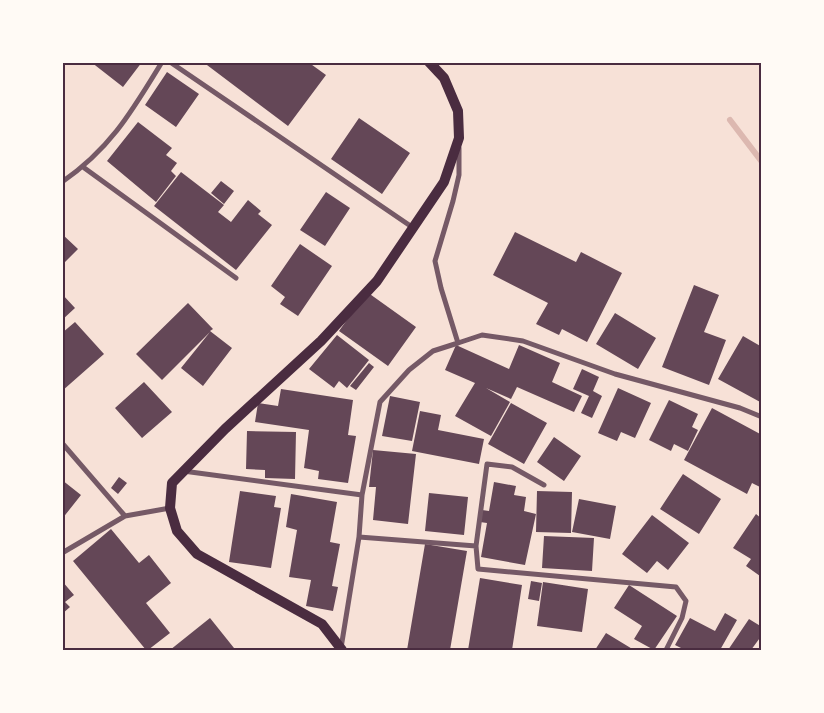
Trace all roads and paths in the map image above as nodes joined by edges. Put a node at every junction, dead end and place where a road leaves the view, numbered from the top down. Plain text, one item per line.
1 (162, 62) edge
2 (170, 62) edge
3 (429, 62) edge
4 (459, 138) junction
5 (83, 167) junction
6 (62, 182) edge
7 (412, 227) junction
8 (236, 278) dead end
9 (458, 343) junction
10 (762, 417) edge
11 (62, 443) edge
12 (183, 471) junction
13 (544, 485) dead end
14 (362, 495) junction
15 (170, 508) junction
16 (125, 516) junction
17 (359, 537) junction
18 (476, 546) junction
19 (62, 553) edge
20 (341, 650) edge
21 (666, 650) edge

1 - 5 street
2 - 7 street
3 - 4 main road
4 - 7 main road
4 - 9 street
5 - 6 street
5 - 8 street
7 - 12 main road
9 - 10 street
9 - 14 street
11 - 16 street
12 - 14 street
12 - 15 main road
13 - 18 street
14 - 17 street
15 - 16 street
15 - 20 main road
16 - 19 street
17 - 18 street
17 - 20 street
18 - 21 street

